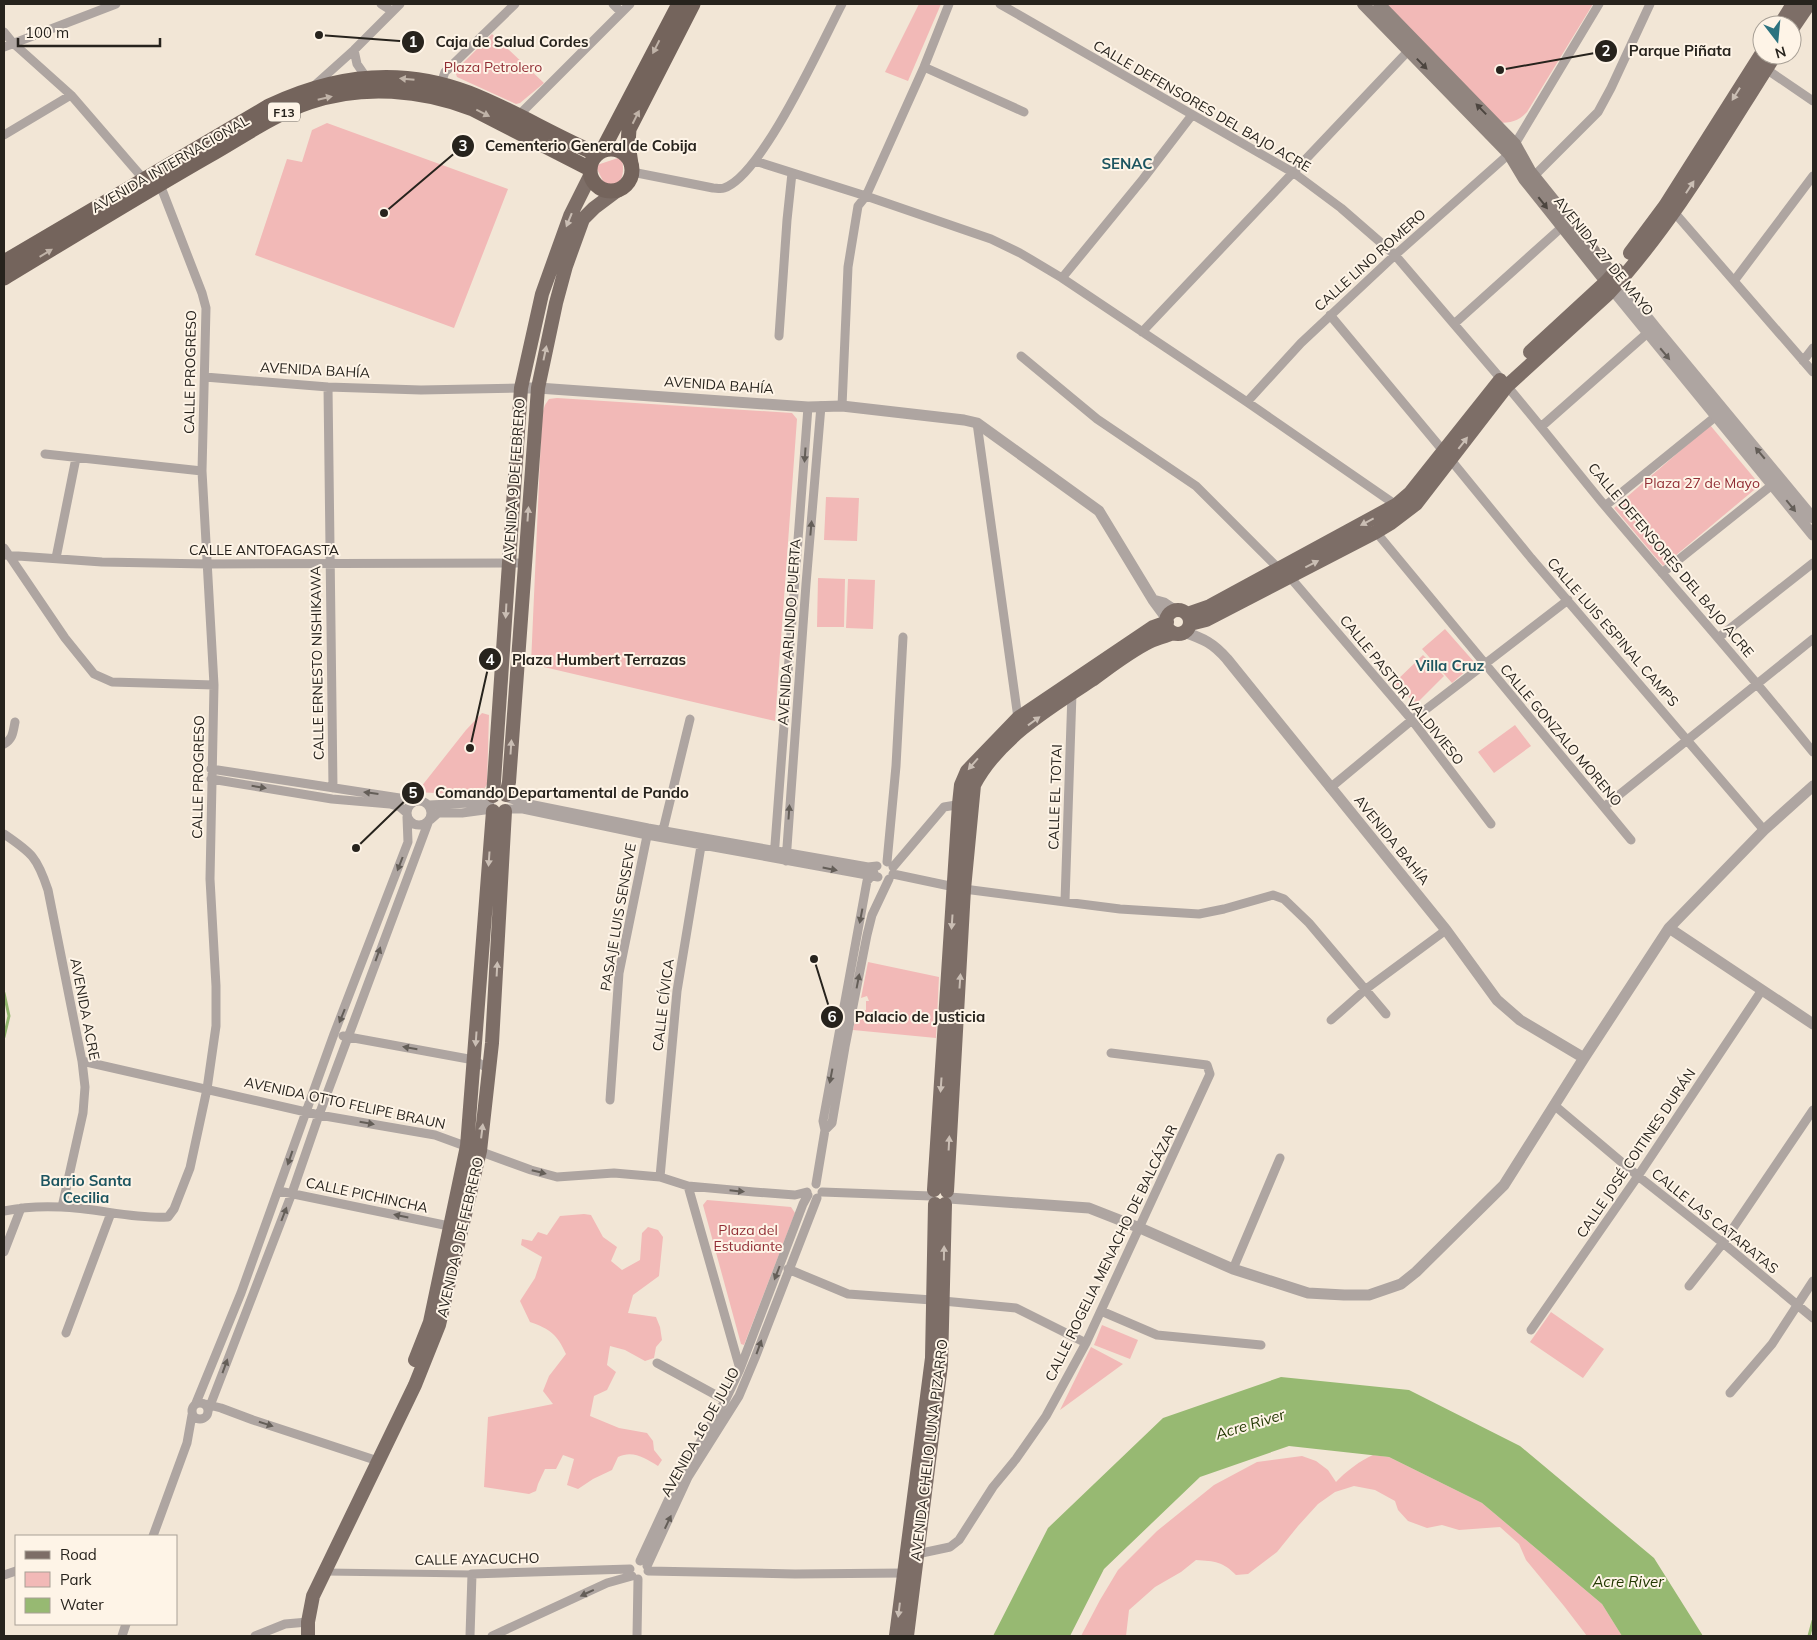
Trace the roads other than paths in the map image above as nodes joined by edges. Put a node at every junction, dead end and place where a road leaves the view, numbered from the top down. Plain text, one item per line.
1 (116, 4) edge
2 (381, 4) edge
3 (400, 4) edge
4 (515, 4) edge
5 (613, 4) edge
6 (630, 4) edge
7 (678, 4) edge
8 (693, 4) edge
9 (842, 4) edge
10 (949, 4) edge
11 (1000, 4) edge
12 (1363, 4) edge
13 (1379, 4) edge
14 (1599, 4) edge
15 (1650, 4) edge
16 (1793, 4) edge
17 (1809, 4) edge
18 (105, 5) edge
19 (392, 11) junction
20 (621, 12) junction
21 (1786, 15) edge
22 (1802, 15) edge
23 (4, 32) edge
24 (8, 45) edge
25 (1413, 46) junction
26 (354, 50) junction
27 (1754, 65) edge
28 (1769, 65) edge
29 (924, 67) junction
30 (1766, 69) junction
31 (366, 77) junction
32 (313, 88) junction
33 (439, 90) junction
34 (71, 95) junction
35 (1813, 101) edge
36 (1024, 112) dead end
37 (1192, 115) junction
38 (518, 116) junction
39 (4, 135) edge
40 (1512, 149) junction
41 (600, 153) junction
42 (755, 162) junction
43 (632, 168) junction
44 (590, 172) junction
45 (792, 173) junction
46 (1294, 173) junction
47 (1534, 176) junction
48 (1813, 176) edge
49 (153, 181) junction
50 (618, 190) junction
51 (866, 196) junction
52 (1674, 212) junction
53 (1562, 227) junction
54 (1395, 255) junction
55 (4, 262) edge
56 (4, 278) edge
57 (1062, 278) junction
58 (1734, 281) junction
59 (1613, 282) junction
60 (1330, 315) junction
61 (1454, 324) junction
62 (1651, 330) junction
63 (1142, 332) junction
64 (779, 336) dead end
65 (1813, 348) edge
66 (1021, 356) dead end
67 (1803, 362) junction
68 (1813, 372) edge
69 (205, 377) junction
70 (1504, 383) junction
71 (328, 387) junction
72 (521, 388) junction
73 (538, 388) junction
74 (1247, 402) junction
75 (821, 406) junction
76 (842, 406) junction
77 (808, 407) junction
78 (1721, 413) junction
79 (978, 423) junction
80 (1542, 426) junction
81 (45, 454) dead end
82 (1447, 454) junction
83 (76, 458) junction
84 (202, 471) junction
85 (1777, 481) junction
86 (1396, 505) junction
87 (1605, 506) junction
88 (1813, 518) edge
89 (1376, 532) junction
90 (1813, 535) edge
91 (5, 553) edge
92 (56, 558) junction
93 (508, 562) junction
94 (329, 563) junction
95 (525, 563) junction
96 (1813, 563) edge
97 (207, 564) junction
98 (1284, 572) junction
99 (1662, 573) junction
100 (1568, 600) junction
101 (1178, 622) junction
102 (903, 637) dead end
103 (1718, 638) junction
104 (1813, 639) edge
105 (1484, 664) junction
106 (1758, 684) junction
107 (214, 685) junction
108 (1072, 693) junction
109 (1018, 718) junction
110 (690, 719) dead end
111 (1412, 720) junction
112 (15, 722) dead end
113 (1687, 739) junction
114 (4, 744) edge
115 (1813, 752) edge
116 (211, 769) junction
117 (211, 779) junction
118 (1813, 786) edge
119 (333, 788) junction
120 (1330, 788) junction
121 (419, 801) junction
122 (499, 804) junction
123 (966, 804) junction
124 (429, 805) junction
125 (1604, 807) junction
126 (407, 815) junction
127 (429, 821) junction
128 (1490, 824) dead end
129 (663, 830) junction
130 (1764, 830) junction
131 (648, 832) junction
132 (4, 834) edge
133 (1631, 840) dead end
134 (702, 841) junction
135 (775, 854) junction
136 (786, 857) junction
137 (890, 870) junction
138 (852, 873) junction
139 (875, 873) junction
140 (959, 888) junction
141 (866, 889) junction
142 (1065, 901) junction
143 (1669, 928) junction
144 (1446, 930) junction
145 (1366, 989) junction
146 (1762, 990) junction
147 (1386, 1014) dead end
148 (1332, 1020) dead end
149 (1813, 1024) edge
150 (334, 1034) junction
151 (348, 1037) junction
152 (1111, 1052) dead end
153 (1584, 1058) junction
154 (474, 1060) junction
155 (82, 1061) junction
156 (490, 1070) junction
157 (207, 1089) junction
158 (610, 1100) dead end
159 (1554, 1105) junction
160 (1813, 1110) edge
161 (306, 1112) junction
162 (319, 1115) junction
163 (826, 1130) junction
164 (473, 1148) junction
165 (1280, 1158) dead end
166 (1638, 1176) junction
167 (660, 1177) junction
168 (688, 1186) junction
169 (279, 1190) junction
170 (814, 1192) junction
171 (292, 1193) junction
172 (940, 1197) junction
173 (62, 1207) junction
174 (21, 1208) junction
175 (4, 1211) edge
176 (111, 1213) junction
177 (449, 1226) junction
178 (1140, 1228) junction
179 (1723, 1243) junction
180 (4, 1252) edge
181 (788, 1269) junction
182 (1233, 1269) junction
183 (1813, 1281) edge
184 (1689, 1286) dead end
185 (938, 1301) junction
186 (1796, 1305) junction
187 (1101, 1311) junction
188 (1813, 1318) edge
189 (1531, 1330) dead end
190 (66, 1333) dead end
191 (1086, 1343) junction
192 (1261, 1345) dead end
193 (657, 1363) dead end
194 (740, 1369) junction
195 (747, 1378) junction
196 (1730, 1394) dead end
197 (214, 1395) junction
198 (726, 1400) junction
199 (221, 1408) junction
200 (205, 1410) junction
201 (187, 1443) junction
202 (375, 1460) junction
203 (153, 1535) edge
204 (918, 1554) junction
205 (645, 1566) junction
206 (323, 1572) junction
207 (904, 1573) junction
208 (472, 1574) junction
209 (634, 1575) junction
210 (304, 1622) junction
211 (254, 1636) edge
212 (300, 1636) edge
213 (308, 1636) edge
214 (470, 1636) edge
215 (492, 1636) edge
216 (637, 1636) edge
217 (896, 1636) edge
218 (907, 1636) edge

1 - 18 street
2 - 19 street
3 - 19 street
4 - 33 street
5 - 20 street
6 - 20 street
7 -> 41 highway
43 -> 8 highway
9 - 42 street
10 - 29 street
11 - 37 street, CALLE DEFENSORES DEL BAJO ACRE
12 - 25 main road, AVENIDA 27 DE MAYO
13 - 25 main road, AVENIDA 27 DE MAYO
14 - 40 street, CALLE LINO ROMERO
15 - 47 street
16 - 21 main road
17 - 22 main road
18 - 24 street
19 - 26 street
20 - 38 street
23 - 24 street
24 - 34 street
25 - 40 main road, AVENIDA 27 DE MAYO
25 - 46 street
26 - 31 street
26 - 32 street
27 -> 59 main road
28 - 30 main road
29 - 36 street
29 - 51 street
30 - 35 street
52 -> 30 main road
31 - 32 highway, AVENIDA INTERNACIONAL / F13
33 -> 31 highway, AVENIDA INTERNACIONAL / F13
32 - 49 highway, AVENIDA INTERNACIONAL / F13
33 - 38 highway, AVENIDA INTERNACIONAL / F13
33 -> 44 highway, AVENIDA INTERNACIONAL / F13
49 -> 33 highway, AVENIDA INTERNACIONAL / F13
34 - 39 street
34 - 49 street
37 - 46 street, CALLE DEFENSORES DEL BAJO ACRE
37 - 57 street
38 - 41 highway, AVENIDA INTERNACIONAL / F13
40 - 47 main road, AVENIDA 27 DE MAYO
40 -> 53 main road, AVENIDA 27 DE MAYO
40 - 54 street, CALLE LINO ROMERO
41 - 43 highway, F13
41 - 44 highway
42 - 43 street
42 - 45 street
43 - 50 highway
44 - 50 highway, F13
44 -> 72 main road, AVENIDA 9 DE FEBRERO
45 - 51 street
45 - 64 street
46 - 54 street, CALLE DEFENSORES DEL BAJO ACRE
46 - 63 street
47 - 59 main road, AVENIDA 27 DE MAYO
48 - 58 street
49 - 55 highway, AVENIDA INTERNACIONAL / F13
56 -> 49 highway, AVENIDA INTERNACIONAL / F13
49 - 69 street, CALLE PROGRESO
73 -> 50 main road, AVENIDA 9 DE FEBRERO
51 - 57 street
51 - 76 street
52 - 58 street
52 - 59 main road
53 - 59 main road, AVENIDA 27 DE MAYO
53 - 61 street
54 - 60 street, CALLE LINO ROMERO
54 - 61 street, CALLE DEFENSORES DEL BAJO ACRE
57 - 63 street
58 - 67 street
59 - 62 street, AVENIDA 27 DE MAYO
59 - 70 main road
60 - 74 street, CALLE LINO ROMERO
60 - 82 street, CALLE LUIS ESPINAL CAMPS
61 - 70 street, CALLE DEFENSORES DEL BAJO ACRE
62 - 78 street, AVENIDA 27 DE MAYO
62 - 80 street
63 - 74 street
65 - 67 street
66 - 98 street, CALLE PASTOR VALDIVIESO
67 - 68 street
69 - 71 street, AVENIDA BAHÍA
69 - 84 street, CALLE PROGRESO
70 - 80 street, CALLE DEFENSORES DEL BAJO ACRE
70 - 82 main road
71 - 72 street, AVENIDA BAHÍA
71 - 94 street, CALLE ERNESTO NISHIKAWA
72 - 73 street, AVENIDA BAHÍA
72 - 93 main road, AVENIDA 9 DE FEBRERO
73 - 77 street, AVENIDA BAHÍA
95 -> 73 main road, AVENIDA 9 DE FEBRERO
74 - 86 street
75 - 76 street, AVENIDA BAHÍA
75 - 77 street, AVENIDA BAHÍA
136 -> 75 street, AVENIDA ARLINDO PUERTA
76 - 79 street, AVENIDA BAHÍA
77 -> 135 street, AVENIDA ARLINDO PUERTA
78 - 85 street, AVENIDA 27 DE MAYO
78 - 87 street
79 - 101 street, AVENIDA BAHÍA
79 - 109 street
80 - 87 street, CALLE DEFENSORES DEL BAJO ACRE
81 - 83 street
82 - 86 main road
82 - 89 main road
82 - 100 street, CALLE LUIS ESPINAL CAMPS
83 - 84 street
83 - 92 street
84 - 97 street, CALLE PROGRESO
85 - 88 street, AVENIDA 27 DE MAYO
85 -> 90 street, AVENIDA 27 DE MAYO
85 - 99 street
86 -> 98 main road
87 - 99 street, CALLE DEFENSORES DEL BAJO ACRE
98 -> 89 main road
89 - 105 street, CALLE GONZALO MORENO
91 - 92 street, CALLE ANTOFAGASTA
91 - 107 street
92 - 97 street, CALLE ANTOFAGASTA
93 - 94 street, CALLE ANTOFAGASTA
93 - 95 street, CALLE ANTOFAGASTA
93 -> 122 main road, AVENIDA 9 DE FEBRERO
94 - 97 street, CALLE ANTOFAGASTA
94 - 119 street, CALLE ERNESTO NISHIKAWA
122 -> 95 main road, AVENIDA 9 DE FEBRERO
96 - 103 street
97 - 107 street, CALLE PROGRESO
98 - 101 main road
98 - 111 street, CALLE PASTOR VALDIVIESO
99 - 103 street, CALLE DEFENSORES DEL BAJO ACRE
100 - 105 street
100 - 113 street, CALLE LUIS ESPINAL CAMPS
101 - 108 main road, AVENIDA CHELIO LUNA PIZARRO
101 - 109 main road, AVENIDA CHELIO LUNA PIZARRO
101 - 120 street, AVENIDA BAHÍA
102 - 137 street
103 - 106 street, CALLE DEFENSORES DEL BAJO ACRE
104 - 106 street
105 - 111 street
105 - 125 street, CALLE GONZALO MORENO
106 - 113 street
106 - 115 street, CALLE DEFENSORES DEL BAJO ACRE
107 - 116 street, CALLE PROGRESO
123 -> 108 main road, AVENIDA CHELIO LUNA PIZARRO
108 - 142 street, CALLE EL TOTAI
109 -> 123 main road, AVENIDA CHELIO LUNA PIZARRO
110 - 129 street
111 - 120 street
111 - 128 street, CALLE PASTOR VALDIVIESO
112 - 114 street
113 - 125 street
113 - 130 street, CALLE LUIS ESPINAL CAMPS
116 - 117 street, CALLE PROGRESO
116 - 119 street
117 -> 126 street
117 - 157 street, CALLE PROGRESO
118 - 130 street, AVENIDA OTTO FELIPE BRAUN
121 -> 119 street
120 - 144 street, AVENIDA BAHÍA
121 - 124 street
121 - 126 street
122 - 124 street
122 - 127 street
122 - 131 street
122 -> 154 main road, AVENIDA 9 DE FEBRERO
156 -> 122 main road, AVENIDA 9 DE FEBRERO
123 - 137 street, AVENIDA 16 DE JULIO
123 - 140 main road, AVENIDA CHELIO LUNA PIZARRO
124 - 127 street
125 - 133 street, CALLE GONZALO MORENO
126 - 127 street
126 -> 150 street
151 -> 127 street
129 - 131 street
129 - 134 street
130 - 143 street, AVENIDA OTTO FELIPE BRAUN
131 - 134 street
131 - 158 street, PASAJE LUIS SENSEVE
132 - 155 street, AVENIDA ACRE
134 - 135 street
134 - 167 street, CALLE CÍVICA
135 - 136 street
136 -> 138 street
136 - 139 street
137 - 139 street
137 - 139 street
137 - 140 street
163 -> 137 street, AVENIDA 16 DE JULIO
138 - 139 street
138 - 141 street
139 - 141 street, AVENIDA 16 DE JULIO
140 - 142 street
140 - 172 main road, AVENIDA CHELIO LUNA PIZARRO
141 -> 163 street, AVENIDA 16 DE JULIO
142 - 145 street
143 - 146 street
143 - 153 street, AVENIDA OTTO FELIPE BRAUN
144 - 145 street
144 - 153 street, AVENIDA BAHÍA
145 - 147 street
145 - 148 street
146 - 149 street
146 - 166 street, CALLE JOSÉ COITINES DURÁN
150 - 151 street
150 - 161 street
154 -> 151 street
151 - 162 street
152 - 178 street, CALLE ROGELIA MENACHO DE BALCÁZAR
153 - 159 street, AVENIDA OTTO FELIPE BRAUN
154 - 156 street
154 - 164 main road, AVENIDA 9 DE FEBRERO
155 - 157 street, AVENIDA OTTO FELIPE BRAUN
155 - 173 street, AVENIDA ACRE
164 -> 156 main road, AVENIDA 9 DE FEBRERO
157 - 161 street, AVENIDA OTTO FELIPE BRAUN
157 - 176 street, CALLE PROGRESO
159 - 166 street, CALLE LAS CATARATAS
159 - 182 street, AVENIDA OTTO FELIPE BRAUN
160 - 179 street
161 - 162 street, AVENIDA OTTO FELIPE BRAUN
161 -> 169 street
162 -> 164 street, AVENIDA OTTO FELIPE BRAUN
162 - 171 street
163 - 170 street, AVENIDA 16 DE JULIO
164 -> 167 street, AVENIDA OTTO FELIPE BRAUN
164 - 177 main road, AVENIDA 9 DE FEBRERO
164 - 202 main road, AVENIDA 9 DE FEBRERO
165 - 182 street
166 - 179 street, CALLE LAS CATARATAS
166 - 189 street, CALLE JOSÉ COITINES DURÁN
167 - 168 street, AVENIDA OTTO FELIPE BRAUN
168 -> 170 street, AVENIDA OTTO FELIPE BRAUN
168 - 194 street
169 - 171 street, CALLE PICHINCHA
169 - 200 street
170 - 172 street, AVENIDA OTTO FELIPE BRAUN
170 - 181 street, AVENIDA 16 DE JULIO
170 -> 194 street, AVENIDA 16 DE JULIO
177 -> 171 street, CALLE PICHINCHA
197 -> 171 street
172 - 178 street, AVENIDA OTTO FELIPE BRAUN
172 - 185 main road, AVENIDA CHELIO LUNA PIZARRO
173 - 174 street, CALLE PROGRESO
173 - 176 street, CALLE PROGRESO
174 - 175 street, CALLE PROGRESO
174 - 180 street
176 - 190 street
177 - 202 main road, AVENIDA 9 DE FEBRERO
178 - 182 street, AVENIDA OTTO FELIPE BRAUN
178 - 187 street, CALLE ROGELIA MENACHO DE BALCÁZAR
179 - 184 street
179 - 186 street, CALLE LAS CATARATAS
181 - 185 street
195 -> 181 street, AVENIDA 16 DE JULIO
183 - 186 street
185 - 191 street
185 - 204 main road, AVENIDA CHELIO LUNA PIZARRO
185 - 207 main road, AVENIDA CHELIO LUNA PIZARRO
186 - 188 street, CALLE LAS CATARATAS
186 - 196 street
187 - 191 street, CALLE ROGELIA MENACHO DE BALCÁZAR
187 - 192 street
191 - 204 street, CALLE ROGELIA MENACHO DE BALCÁZAR
193 - 198 street
194 - 195 street
194 - 198 street, AVENIDA 16 DE JULIO
205 -> 195 street, AVENIDA 16 DE JULIO
197 - 199 street
197 - 200 street
198 - 205 street, AVENIDA 16 DE JULIO
199 - 200 street
199 -> 202 street
200 - 201 street
200 - 201 street
201 - 203 street
202 - 206 main road, AVENIDA 9 DE FEBRERO
202 - 210 main road, AVENIDA 9 DE FEBRERO
204 - 218 main road, AVENIDA CHELIO LUNA PIZARRO
205 - 207 street
205 - 209 street
205 - 209 street
206 - 208 street, CALLE AYACUCHO
206 - 210 main road, AVENIDA 9 DE FEBRERO
207 -> 217 main road, AVENIDA CHELIO LUNA PIZARRO
208 - 209 street, CALLE AYACUCHO
208 - 214 street
209 -> 215 street
209 - 216 street
210 - 211 street
210 - 212 main road, AVENIDA 9 DE FEBRERO
210 - 213 main road, AVENIDA 9 DE FEBRERO

